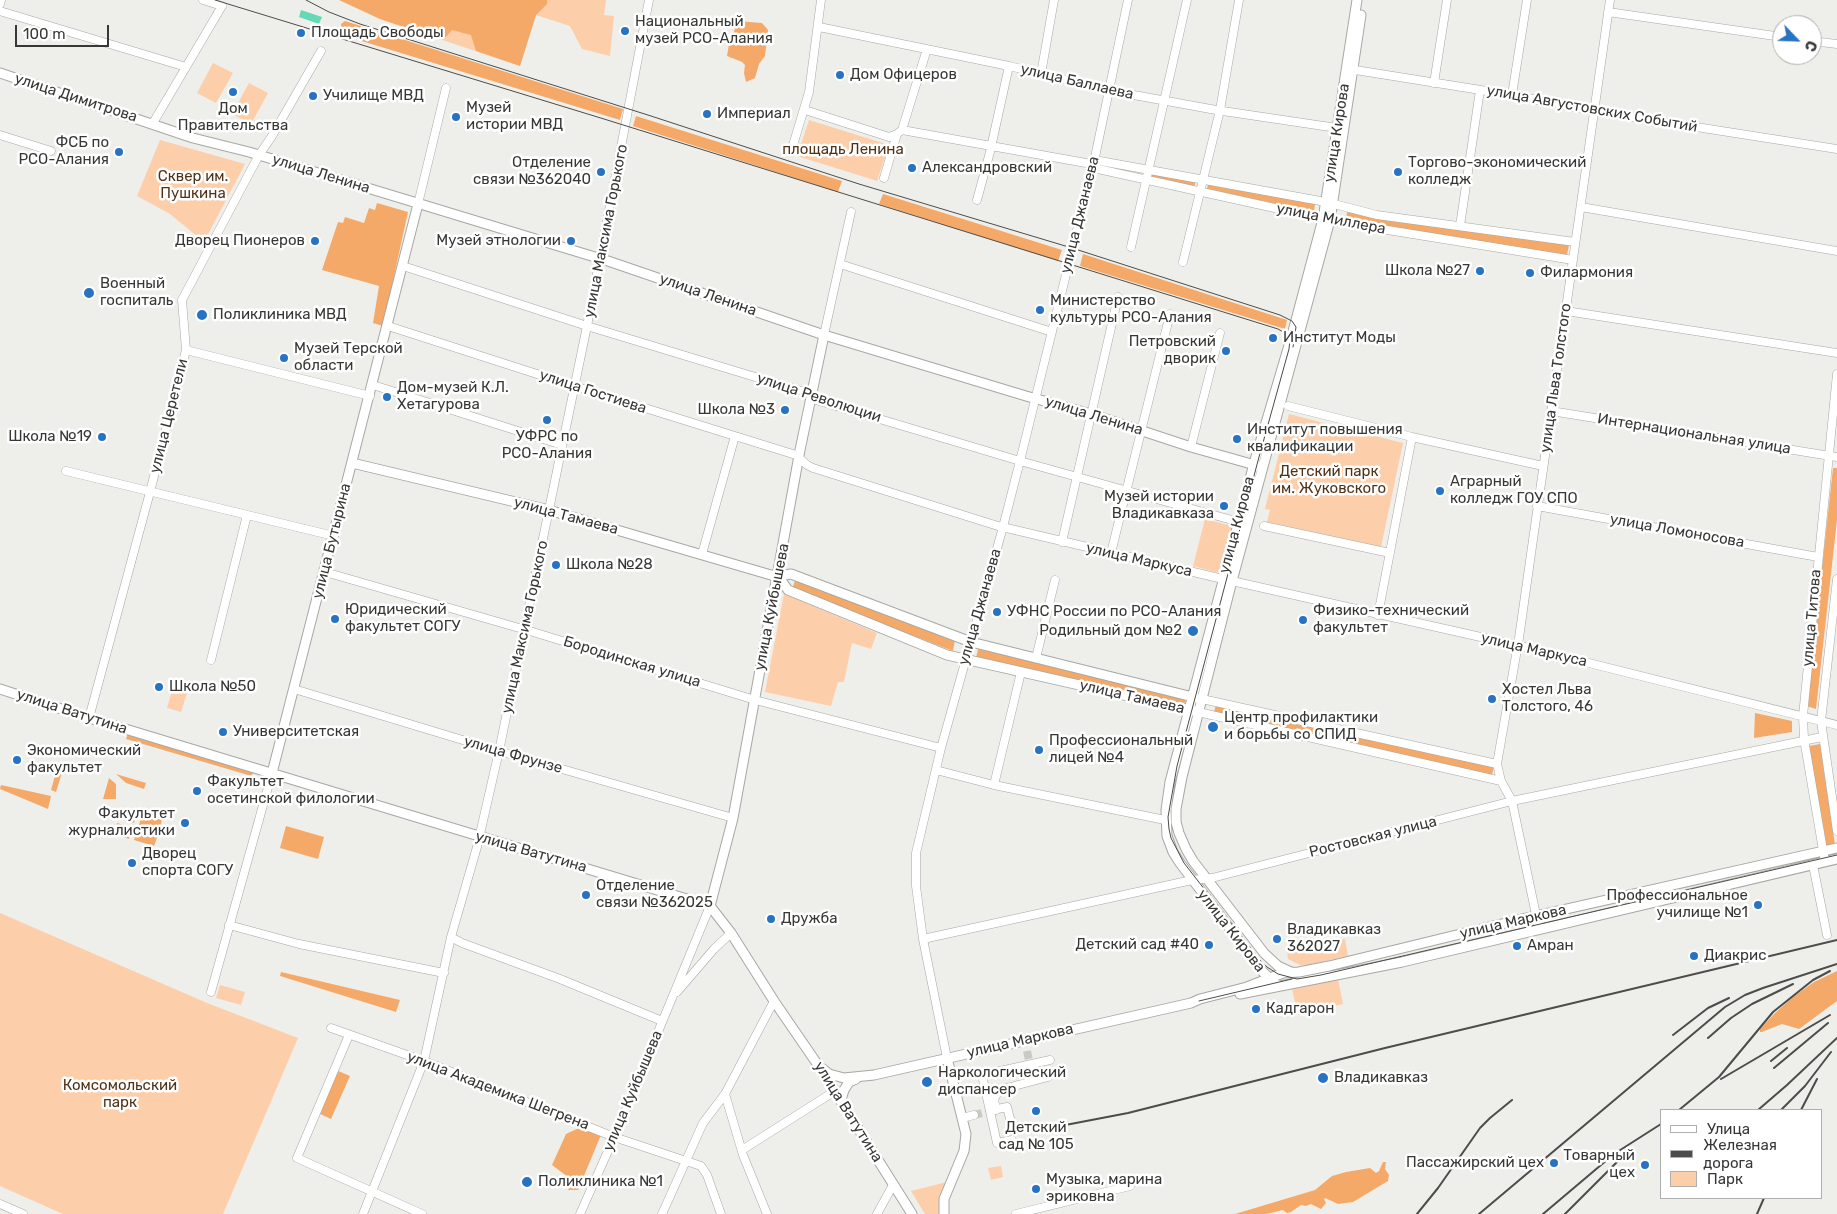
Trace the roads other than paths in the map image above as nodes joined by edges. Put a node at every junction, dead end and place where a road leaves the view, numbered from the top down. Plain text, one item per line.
1 (1, 0) edge
2 (203, 0) edge
3 (649, 0) edge
4 (822, 0) edge
5 (1054, 0) edge
6 (1128, 0) edge
7 (1187, 0) edge
8 (1239, 0) edge
9 (1357, 0) edge
10 (1363, 0) edge
11 (1447, 0) edge
12 (1527, 0) edge
13 (1610, 0) edge
14 (0, 4) edge
15 (0, 12) edge
16 (1608, 12) junction
17 (819, 27) junction
18 (1772, 36) edge
19 (1822, 42) edge
20 (1837, 44) edge
21 (927, 49) junction
22 (321, 51) dead end
23 (1009, 66) junction
24 (186, 67) junction
25 (1350, 70) junction
26 (0, 73) edge
27 (1041, 74) junction
28 (1434, 84) junction
29 (446, 88) dead end
30 (1110, 90) junction
31 (1480, 90) junction
32 (1512, 95) junction
33 (1164, 101) junction
34 (805, 110) junction
35 (1220, 110) junction
36 (1594, 111) junction
37 (153, 124) junction
38 (1337, 128) junction
39 (900, 132) junction
40 (0, 135) edge
41 (991, 144) junction
42 (1837, 148) edge
43 (51, 151) dead end
44 (791, 152) dead end
45 (259, 155) junction
46 (1093, 164) junction
47 (1148, 169) junction
48 (884, 178) dead end
49 (1146, 180) junction
50 (1204, 180) junction
51 (1202, 192) junction
52 (977, 200) dead end
53 (1329, 203) junction
54 (418, 204) junction
55 (1581, 207) junction
56 (851, 212) dead end
57 (1326, 220) junction
58 (1460, 226) junction
59 (1575, 242) junction
60 (1131, 247) dead end
61 (1837, 251) edge
62 (600, 259) junction
63 (1573, 260) junction
64 (1184, 262) dead end
65 (840, 264) junction
66 (403, 266) junction
67 (1118, 297) dead end
68 (1566, 311) junction
69 (1170, 314) dead end
70 (388, 326) junction
71 (587, 326) junction
72 (1052, 332) junction
73 (1220, 333) dead end
74 (824, 335) junction
75 (186, 350) junction
76 (1837, 353) edge
77 (1837, 374) edge
78 (373, 386) junction
79 (574, 386) junction
80 (370, 396) junction
81 (811, 396) junction
82 (1035, 398) junction
83 (1288, 406) dead end
84 (1551, 411) junction
85 (1091, 414) junction
86 (1142, 430) junction
87 (735, 436) junction
88 (1412, 437) junction
89 (562, 445) junction
90 (1191, 447) junction
91 (1828, 456) junction
92 (1837, 457) edge
93 (799, 458) junction
94 (1020, 461) junction
95 (352, 463) junction
96 (1258, 466) junction
97 (1543, 466) junction
98 (66, 471) dead end
99 (1077, 477) junction
100 (1126, 490) junction
101 (150, 492) junction
102 (1537, 506) junction
103 (549, 510) junction
104 (247, 515) junction
105 (1239, 522) junction
106 (1264, 526) dead end
107 (1003, 527) junction
108 (334, 536) junction
109 (1062, 542) junction
110 (1111, 553) junction
111 (1390, 553) junction
112 (702, 554) junction
113 (1818, 557) junction
114 (325, 572) junction
115 (778, 576) junction
116 (1837, 579) edge
117 (1055, 580) dead end
118 (1228, 580) junction
119 (1378, 615) junction
120 (523, 629) junction
121 (971, 642) junction
122 (1517, 646) junction
123 (1036, 658) junction
124 (965, 659) junction
125 (211, 660) dead end
126 (1021, 672) junction
127 (0, 689) edge
128 (294, 689) junction
129 (1192, 697) junction
130 (1202, 699) junction
131 (755, 700) junction
132 (1194, 711) junction
133 (1802, 716) junction
134 (89, 718) junction
135 (1821, 721) junction
136 (1837, 725) edge
137 (1822, 737) junction
138 (1804, 740) junction
139 (941, 748) junction
140 (499, 751) junction
141 (1497, 764) junction
142 (936, 770) junction
143 (272, 773) junction
144 (1501, 780) junction
145 (994, 785) junction
146 (1512, 801) junction
147 (733, 818) junction
148 (1165, 820) junction
149 (1837, 831) edge
150 (480, 837) junction
151 (1837, 848) edge
152 (1823, 851) junction
153 (1837, 859) edge
154 (1825, 862) junction
155 (1813, 865) junction
156 (1207, 878) junction
157 (1192, 880) junction
158 (710, 906) junction
159 (1536, 916) junction
160 (229, 926) junction
161 (1538, 929) junction
162 (731, 933) junction
163 (1827, 935) dead end
164 (452, 937) junction
165 (923, 939) junction
166 (1255, 963) junction
167 (1291, 972) junction
168 (444, 973) junction
169 (1269, 978) junction
170 (1247, 986) junction
171 (1280, 986) junction
172 (211, 992) dead end
173 (674, 996) junction
174 (774, 1001) junction
175 (1191, 1003) junction
176 (662, 1021) junction
177 (331, 1028) dead end
178 (349, 1035) junction
179 (947, 1058) junction
180 (1050, 1060) dead end
181 (424, 1061) junction
182 (1030, 1065) junction
183 (820, 1068) junction
184 (1048, 1077) dead end
185 (858, 1078) junction
186 (1033, 1081) junction
187 (835, 1091) junction
188 (726, 1094) junction
189 (840, 1100) junction
190 (993, 1110) junction
191 (974, 1115) tunnel mouth
192 (962, 1118) junction
193 (1013, 1130) dead end
194 (614, 1137) junction
195 (1012, 1140) dead end
196 (742, 1150) junction
197 (685, 1161) junction
198 (892, 1185) junction
199 (1130, 1186) dead end
200 (372, 1193) junction
201 (0, 1204) edge
202 (23, 1214) edge
203 (364, 1214) edge
204 (422, 1214) edge
205 (580, 1214) edge
206 (662, 1214) edge
207 (721, 1214) edge
208 (767, 1214) edge
209 (877, 1214) edge
210 (912, 1214) edge
211 (944, 1214) edge
212 (1016, 1214) edge

1 - 14 street
2 - 24 street
3 - 62 street, улица Максима Горького
4 - 17 street
5 - 27 street
6 - 30 street, улица Джанаева
7 - 33 street
8 - 35 street
9 - 25 main road, улица Кирова
10 - 25 main road, улица Кирова
11 - 28 street
12 - 32 street
13 - 16 street, улица Льва Толстого
15 - 24 street
16 - 18 street
16 - 36 street, улица Льва Толстого
17 - 21 street, улица Баллаева
17 - 34 street
19 - 20 street
21 - 23 street, улица Баллаева
21 - 39 street
22 - 45 street, улица Церетели
23 - 27 street, улица Баллаева
23 - 41 street
24 - 37 street
25 - 28 street, улица Августовских Событий
25 - 38 main road, улица Кирова
25 - 53 main road, улица Кирова
26 - 37 main road, улица Димитрова
27 - 30 street, улица Баллаева
28 - 31 street, улица Августовских Событий
29 - 54 street, улица Бутырина
30 - 33 street, улица Баллаева
30 - 46 street, улица Джанаева
31 - 32 street, улица Августовских Событий
31 - 58 street
32 - 36 street, улица Августовских Событий
33 - 35 street, улица Баллаева
33 - 47 street
34 - 39 street
34 - 44 street
35 - 38 street, улица Баллаева
35 - 50 street
36 - 42 street, улица Августовских Событий
36 - 55 street, улица Льва Толстого
37 - 45 main road, улица Ленина
38 - 53 main road, улица Кирова
39 - 41 street, улица Миллера
39 - 48 street
40 - 43 street
41 - 46 street, улица Миллера
41 - 52 street
45 - 54 main road, улица Ленина
45 - 75 street, улица Церетели
46 - 47 street, улица Миллера
46 - 49 street, улица Миллера
46 - 72 street, улица Джанаева
47 - 49 street
47 - 50 street, улица Миллера
49 - 51 street, улица Миллера
49 - 60 street
50 - 51 street
50 - 53 street, улица Миллера
51 - 57 street, улица Миллера
51 - 64 street
53 - 57 main road, улица Кирова
53 - 58 street, улица Миллера
54 - 62 main road, улица Ленина
54 - 66 main road, улица Бутырина
55 - 59 street, улица Льва Толстого
55 - 61 street
56 - 65 street, улица Куйбышева
57 - 63 street, улица Миллера
57 - 96 main road, улица Кирова
58 - 59 street, улица Миллера
59 - 63 street, улица Льва Толстого
62 - 71 street, улица Максима Горького
62 - 74 main road, улица Ленина
63 - 68 street, улица Льва Толстого
65 - 72 street
65 - 74 street, улица Куйбышева
66 - 70 main road, улица Бутырина
66 - 71 street, улица Революции
67 - 85 street
68 - 76 street
68 - 84 street, улица Льва Толстого
69 - 86 street
70 - 78 main road, улица Бутырина
70 - 79 street, улица Гостиева
71 - 79 street, улица Максима Горького
71 - 81 street, улица Революции
72 - 82 street, улица Джанаева
73 - 90 street
74 - 81 main road, улица Куйбышева
74 - 82 main road, улица Ленина
75 - 80 street
75 - 101 street, улица Церетели
77 - 91 street, улица Титова
78 - 80 main road, улица Бутырина
78 - 89 street
79 - 87 street, улица Гостиева
79 - 89 street, улица Максима Горького
80 - 95 main road, улица Бутырина
81 - 93 main road, улица Куйбышева
81 - 94 street, улица Революции
82 - 85 main road, улица Ленина
82 - 94 street, улица Джанаева
83 - 88 street
84 - 91 street, Интернациональная улица
84 - 97 street, улица Льва Толстого
85 - 86 main road, улица Ленина
85 - 99 street
86 - 90 main road, улица Ленина
86 - 100 street
87 - 93 street, улица Гостиева
87 - 112 street
88 - 97 street
88 - 111 street
89 - 103 street, улица Максима Горького
90 - 96 main road, улица Ленина
91 - 92 street, Интернациональная улица
91 - 113 street, улица Титова
93 - 107 street, улица Маркуса
93 - 115 main road, улица Куйбышева
94 - 99 street, улица Революции
94 - 107 street, улица Джанаева
95 - 103 main road, улица Тамаева
95 - 108 main road, улица Бутырина
96 - 105 main road, улица Кирова
96 - 118 main road, улица Кирова
97 - 102 street, улица Льва Толстого
98 - 101 street
99 - 100 street, улица Революции
99 - 109 street
100 - 105 street, улица Революции
100 - 110 street
101 - 104 street
101 - 134 street, улица Церетели
102 - 113 street, улица Ломоносова
102 - 122 street, улица Льва Толстого
103 - 112 main road, улица Тамаева
103 - 120 street, улица Максима Горького
104 - 108 street
104 - 125 street
105 - 118 main road, улица Кирова
106 - 111 street
107 - 109 street, улица Маркуса
107 - 121 street, улица Джанаева
108 - 114 main road, улица Бутырина
109 - 110 street, улица Маркуса
110 - 118 street, улица Маркуса
111 - 119 street
112 - 115 main road, улица Тамаева
113 - 133 street, улица Титова
114 - 120 street, Бородинская улица
114 - 128 main road, улица Бутырина
115 - 121 main road, улица Тамаева
115 - 124 main road, улица Тамаева
115 - 131 main road, улица Куйбышева
116 - 135 street, улица Титова
117 - 123 street
118 - 119 street, улица Маркуса
118 - 129 main road, улица Кирова
118 - 130 main road, улица Кирова
119 - 122 street, улица Маркуса
120 - 131 street, Бородинская улица
120 - 140 street, улица Максима Горького
121 - 123 main road, улица Тамаева
121 - 124 street, улица Джанаева
122 - 133 street, улица Маркуса
122 - 141 street, улица Льва Толстого
123 - 129 main road, улица Тамаева
124 - 126 main road, улица Тамаева
124 - 139 street, улица Джанаева
126 - 132 main road, улица Тамаева
126 - 145 street
127 - 134 main road, улица Ватутина
128 - 140 street, улица Фрунзе
128 - 143 main road, улица Бутырина
129 - 130 main road, улица Тамаева
129 - 132 main road, улица Кирова
130 - 132 main road, улица Кирова
130 - 141 street, улица Тамаева
131 - 139 street, Бородинская улица
131 - 147 main road, улица Куйбышева
132 - 144 street, улица Тамаева
132 - 148 main road, улица Кирова
132 - 156 main road, улица Кирова
133 - 135 street, улица Маркуса
133 - 138 street, улица Титова
134 - 143 main road, улица Ватутина
135 - 136 street, улица Маркуса
135 - 137 street, улица Титова
137 - 138 street, Ростовская улица
137 - 149 street, улица Титова
138 - 146 street, Ростовская улица
138 - 152 street, улица Титова
139 - 142 street, улица Джанаева
140 - 147 street, улица Фрунзе
140 - 150 street, улица Максима Горького
141 - 144 street, улица Льва Толстого
142 - 145 street
142 - 165 street, улица Джанаева
143 - 150 main road, улица Ватутина
143 - 160 street, улица Бутырина
144 - 146 street, улица Льва Толстого
145 - 148 street
146 - 156 street, Ростовская улица
146 - 159 street, улица Льва Толстого
147 - 158 main road, улица Куйбышева
148 - 157 main road, улица Кирова
150 - 158 main road, улица Ватутина
150 - 164 street, улица Максима Горького
151 - 152 main road, улица Маркова
152 - 154 street, улица Титова
152 - 159 main road, улица Маркова
153 - 154 main road, улица Маркова
154 - 155 main road, улица Маркова
155 - 161 main road, улица Маркова
155 - 163 street
156 - 157 street, Ростовская улица
156 - 167 main road, улица Кирова
157 - 165 street, Ростовская улица
157 - 166 main road, улица Кирова
158 - 162 main road, улица Ватутина
158 - 173 street, улица Куйбышева
159 - 161 street, улица Льва Толстого
159 - 167 main road, улица Маркова
160 - 168 street
160 - 172 street, улица Бутырина
161 - 171 main road, улица Маркова
162 - 173 street, улица Куйбышева
162 - 174 main road, улица Ватутина
164 - 168 street, улица Максима Горького
164 - 176 street
165 - 179 street, улица Джанаева
166 - 169 main road, улица Кирова
166 - 170 main road
167 - 169 main road, улица Маркова
168 - 181 street, улица Максима Горького
169 - 170 main road, улица Маркова
169 - 171 main road, улица Кирова
170 - 175 main road, улица Маркова
171 - 175 main road, улица Маркова
173 - 176 street, улица Куйбышева
174 - 183 main road, улица Ватутина
174 - 188 street
175 - 179 main road, улица Маркова
176 - 194 street, улица Куйбышева
177 - 178 street, улица Академика Шегрена
178 - 181 street, улица Академика Шегрена
178 - 200 street
179 - 185 main road, улица Маркова
179 - 192 main road, улица Джанаева
180 - 182 street
181 - 194 street, улица Академика Шегрена
181 - 200 street, улица Максима Горького
182 - 186 street
182 - 190 street
183 - 185 main road, улица Маркова
183 - 187 main road, улица Ватутина
184 - 186 street
185 - 189 main road
186 - 190 street
187 - 189 main road, улица Ватутина
187 - 196 street
188 - 196 street
188 - 197 street
189 - 198 main road, улица Ватутина
190 - 193 street
190 - 195 street
191 - 192 street
192 - 211 main road, улица Джанаева
194 - 197 street, улица Академика Шегрена
194 - 205 street, улица Куйбышева
196 - 208 street
197 - 206 street
197 - 207 street, улица Академика Шегрена
198 - 209 street
198 - 210 main road, улица Ватутина
199 - 212 street
200 - 203 street, улица Максима Горького
200 - 204 street
201 - 202 street

